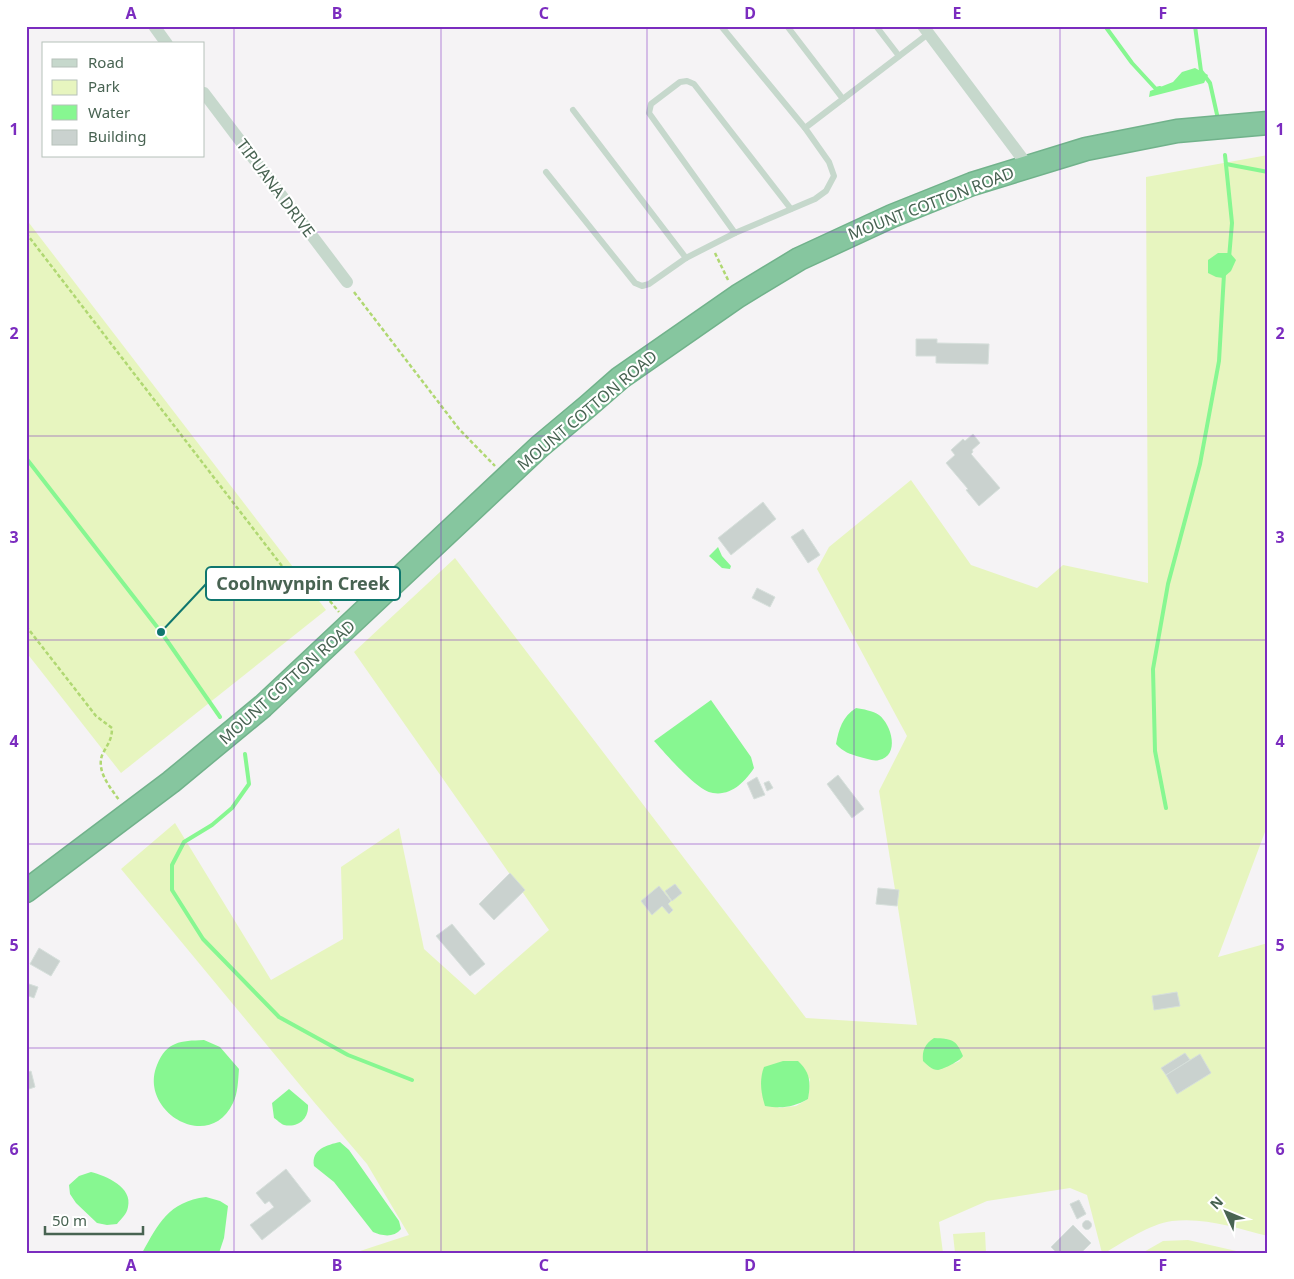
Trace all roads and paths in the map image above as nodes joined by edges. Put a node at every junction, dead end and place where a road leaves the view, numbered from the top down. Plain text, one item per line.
1 (154, 26) edge
2 (720, 26) edge
3 (788, 26) edge
4 (876, 26) edge
5 (925, 30) edge
6 (166, 42) edge
7 (899, 56) junction
8 (205, 94) edge
9 (843, 99) junction
10 (572, 110) dead end
11 (1268, 123) edge
12 (805, 128) junction
13 (1028, 166) junction
14 (546, 172) dead end
15 (791, 209) junction
16 (26, 233) edge
17 (735, 233) junction
18 (711, 245) junction
19 (686, 258) junction
20 (347, 282) joint
21 (738, 296) junction
22 (506, 478) junction
23 (350, 624) junction
24 (26, 626) edge
25 (130, 814) junction
26 (31, 887) edge

1 - 6 street
2 - 12 lane
3 - 9 lane
4 - 7 lane
5 - 7 lane
5 - 13 street
7 - 9 lane
8 - 20 street, TIPUANA DRIVE
9 - 12 lane
10 - 19 lane
11 - 13 highway, MOUNT COTTON ROAD
12 - 15 lane
13 - 21 highway, MOUNT COTTON ROAD
14 - 19 lane
15 - 17 lane
15 - 17 lane
16 - 23 path
17 - 18 lane
18 - 19 lane
18 - 21 path
20 - 22 path
21 - 22 highway, MOUNT COTTON ROAD
22 - 23 highway, MOUNT COTTON ROAD
23 - 25 highway, MOUNT COTTON ROAD
24 - 25 path
25 - 26 highway, MOUNT COTTON ROAD

